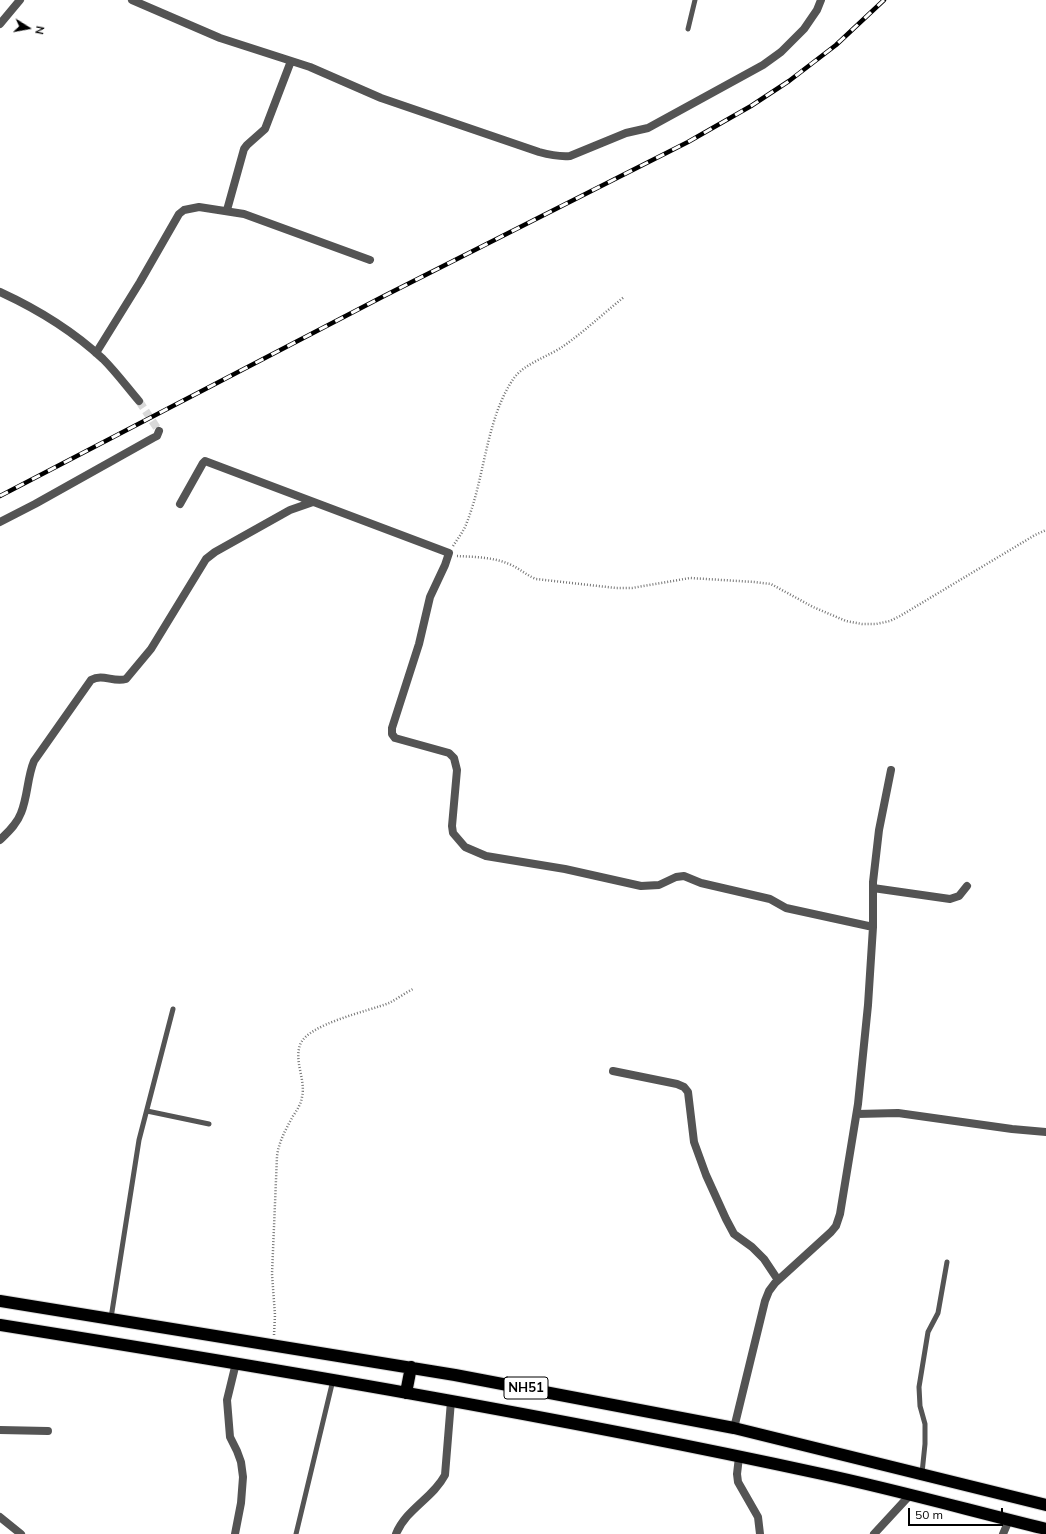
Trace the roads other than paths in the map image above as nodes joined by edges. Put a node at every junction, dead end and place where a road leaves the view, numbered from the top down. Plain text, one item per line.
1 (20, 0) edge
2 (132, 0) edge
3 (695, 0) edge
4 (821, 0) edge
5 (0, 24) edge
6 (688, 29) dead end
7 (291, 61) junction
8 (227, 210) junction
9 (370, 260) dead end
10 (0, 292) edge
11 (96, 353) junction
12 (139, 401) tunnel mouth
13 (159, 431) dead end
14 (313, 502) junction
15 (180, 504) dead end
16 (0, 522) edge
17 (891, 770) dead end
18 (0, 840) edge
19 (967, 886) dead end
20 (873, 888) junction
21 (873, 927) junction
22 (173, 1009) dead end
23 (613, 1071) dead end
24 (146, 1111) junction
25 (857, 1114) junction
26 (209, 1124) dead end
27 (1046, 1132) edge
28 (947, 1262) dead end
29 (778, 1280) junction
30 (0, 1301) edge
31 (111, 1318) junction
32 (0, 1325) edge
33 (236, 1363) junction
34 (411, 1368) junction
35 (333, 1380) junction
36 (406, 1393) junction
37 (451, 1401) junction
38 (734, 1428) junction
39 (0, 1430) edge
40 (48, 1431) dead end
41 (739, 1457) junction
42 (922, 1474) junction
43 (910, 1495) junction
44 (1043, 1503) edge
45 (0, 1517) edge
46 (1009, 1520) junction
47 (1030, 1525) junction
48 (1046, 1529) edge
49 (21, 1534) edge
50 (235, 1534) edge
51 (296, 1534) edge
52 (396, 1534) edge
53 (760, 1534) edge
54 (874, 1534) edge
55 (1003, 1534) edge
56 (1045, 1534) edge

1 - 5 street
2 - 7 street
3 - 6 lane
4 - 7 street
7 - 8 street
8 - 9 street
8 - 11 street
10 - 11 street
11 - 12 street
13 - 16 street
14 - 15 street
14 - 18 street
14 - 21 street
17 - 20 street
19 - 20 street
20 - 21 street
21 - 25 street
22 - 24 lane
23 - 29 street
24 - 26 lane
24 - 31 lane
25 - 27 street
25 - 29 street
28 - 42 lane
29 - 38 street
30 - 31 highway, NH51
31 - 34 highway, NH51
32 - 33 highway, NH51
33 - 35 highway, NH51
33 - 50 street
34 - 36 highway
34 - 38 highway, NH51
35 - 36 highway, NH51
35 - 51 lane
36 - 37 highway, NH51
37 - 41 highway, NH51
37 - 52 street
38 - 42 highway, NH51
39 - 40 street
41 - 43 highway, NH51
41 - 53 street
42 - 44 highway, NH51
43 - 46 highway, NH51
43 - 54 street
45 - 49 street
46 - 47 highway, NH51
46 - 55 street
47 - 48 highway, NH51
47 - 56 highway

